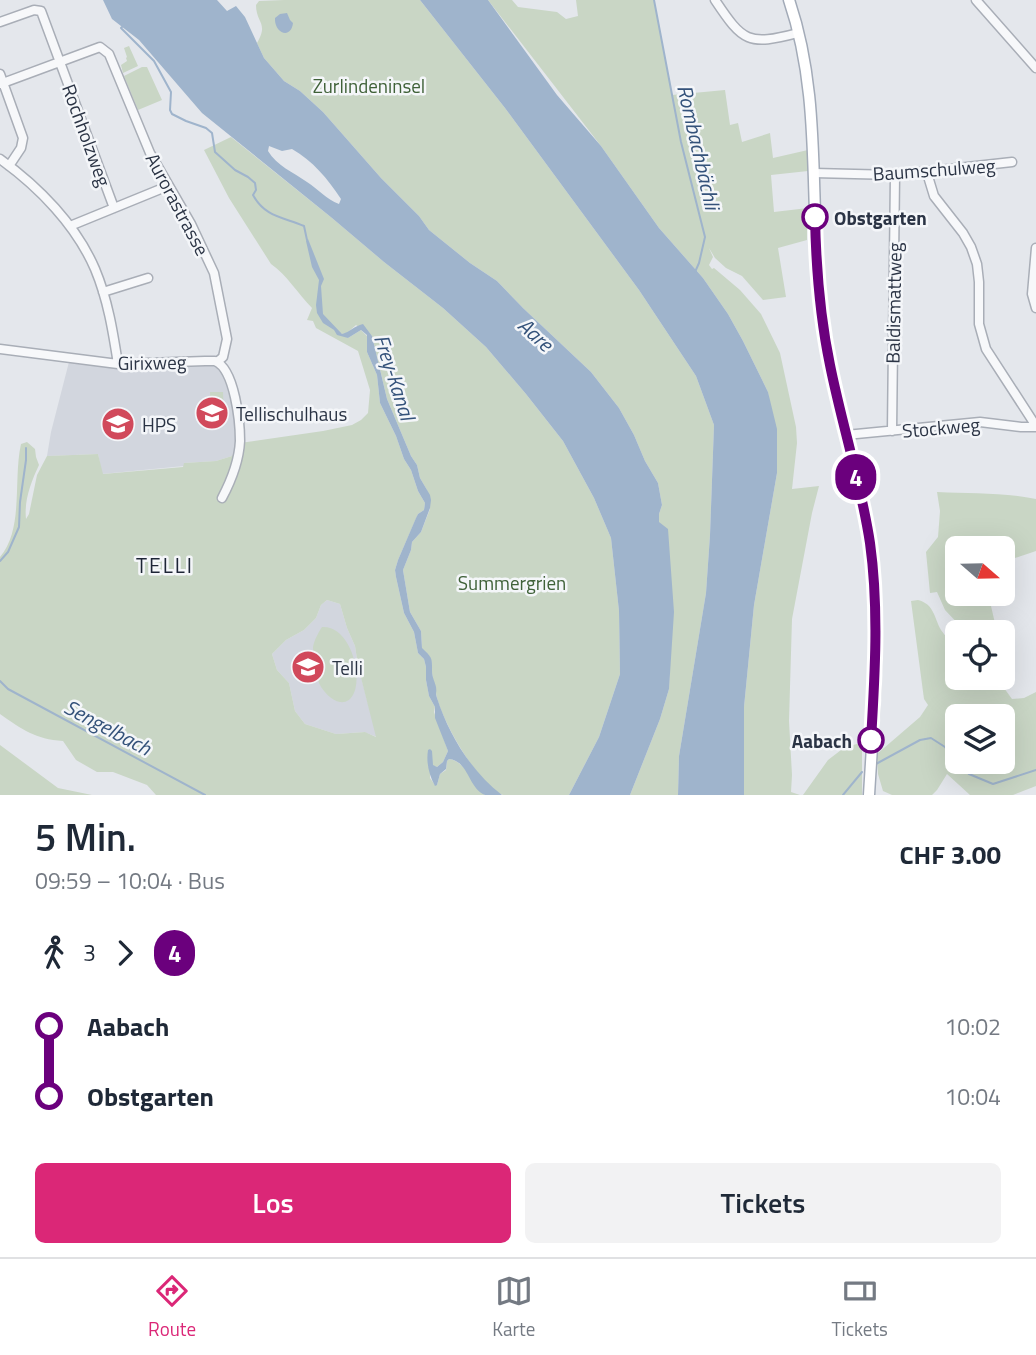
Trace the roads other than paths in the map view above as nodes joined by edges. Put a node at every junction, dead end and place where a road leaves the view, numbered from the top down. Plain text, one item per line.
1 (715, 0) edge
2 (789, 0) edge
3 (976, 0) edge
4 (0, 22) edge
5 (798, 33) junction
6 (60, 62) junction
7 (1036, 68) edge
8 (1, 80) edge
9 (0, 159) edge
10 (1012, 162) dead end
11 (9, 166) junction
12 (814, 173) junction
13 (927, 173) junction
14 (895, 175) junction
15 (168, 186) junction
16 (114, 208) junction
17 (70, 226) junction
18 (1036, 248) edge
19 (148, 278) dead end
20 (103, 292) junction
21 (1036, 308) edge
22 (0, 349) edge
23 (217, 362) junction
24 (118, 364) junction
25 (1036, 426) edge
26 (892, 431) junction
27 (846, 435) junction
28 (222, 498) dead end
29 (869, 795) edge

1 - 5 street
2 - 5 main road
3 - 7 street
4 - 6 street, Rochholzweg
5 - 12 main road
6 - 8 street
6 - 15 street, Aurorastrasse
6 - 16 street, Rochholzweg
8 - 11 street
9 - 11 street
10 - 13 street, Baumschulweg
11 - 17 street
12 - 14 street, Baumschulweg
12 - 27 main road
13 - 14 street, Baumschulweg
13 - 25 street
14 - 26 street, Baldismattweg
15 - 16 street
15 - 23 street, Aurorastrasse
16 - 17 street
17 - 20 street
18 - 21 street
19 - 20 street
20 - 24 street
22 - 24 street, Girixweg
23 - 24 street, Girixweg
23 - 28 street
25 - 26 street, Stockweg
26 - 27 street, Stockweg
27 - 29 main road

